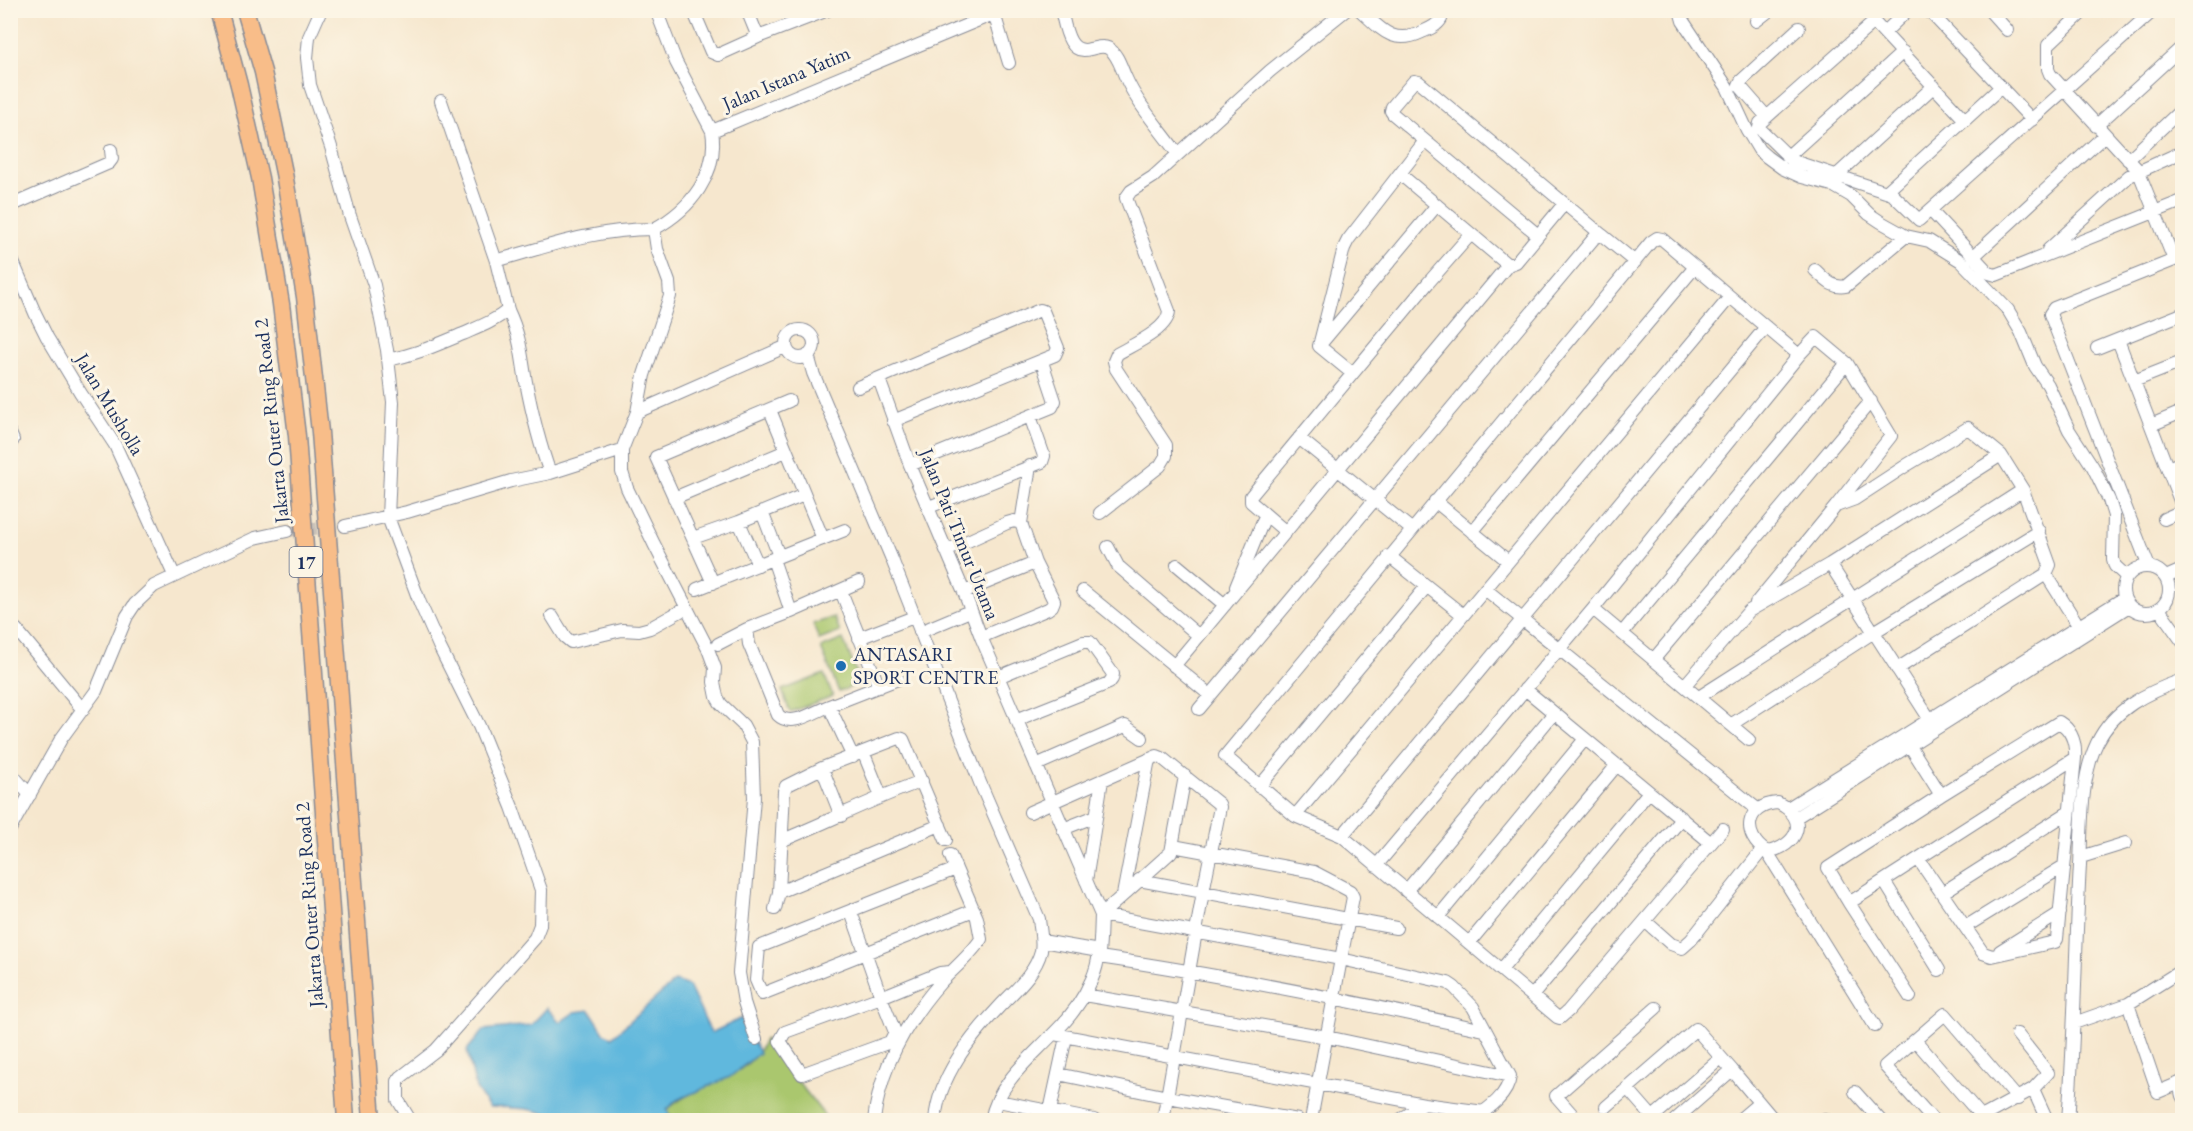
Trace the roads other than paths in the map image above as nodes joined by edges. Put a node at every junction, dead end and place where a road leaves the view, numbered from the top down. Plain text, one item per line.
1 (219, 10) edge
2 (245, 10) edge
3 (321, 10) edge
4 (656, 10) edge
5 (693, 10) edge
6 (747, 10) edge
7 (828, 10) edge
8 (1061, 10) edge
9 (1346, 10) edge
10 (1360, 10) edge
11 (1436, 10) edge
12 (1680, 10) edge
13 (1770, 10) edge
14 (1908, 10) edge
15 (1928, 10) edge
16 (1989, 10) edge
17 (2085, 10) edge
18 (2154, 10) edge
19 (996, 11) edge
20 (798, 16) edge
21 (1756, 21) dead end
22 (1799, 28) dead end
23 (2007, 30) dead end
24 (1885, 32) junction
25 (758, 37) junction
26 (2182, 47) edge
27 (1903, 52) junction
28 (1009, 63) dead end
29 (1934, 86) junction
30 (2001, 87) junction
31 (2064, 91) junction
32 (441, 101) dead end
33 (2182, 109) edge
34 (1767, 117) junction
35 (1965, 120) junction
36 (2032, 120) junction
37 (712, 130) junction
38 (2101, 130) junction
39 (1425, 141) junction
40 (111, 150) dead end
41 (2182, 152) edge
42 (1177, 153) junction
43 (1787, 157) junction
44 (2128, 160) junction
45 (2138, 171) junction
46 (1400, 174) junction
47 (1836, 176) junction
48 (1886, 192) junction
49 (2182, 201) edge
50 (1563, 204) junction
51 (1437, 205) junction
52 (10, 206) edge
53 (1931, 211) junction
54 (2155, 212) junction
55 (654, 229) junction
56 (1471, 234) junction
57 (1602, 234) junction
58 (1538, 235) junction
59 (1906, 236) junction
60 (10, 255) edge
61 (2043, 255) junction
62 (1973, 256) junction
63 (2178, 258) edge
64 (496, 261) junction
65 (1635, 261) junction
66 (1508, 265) junction
67 (1695, 267) junction
68 (1815, 270) dead end
69 (1730, 297) junction
70 (508, 310) junction
71 (2182, 314) edge
72 (1766, 327) junction
73 (2118, 340) junction
74 (1319, 346) junction
75 (785, 347) junction
76 (2097, 348) dead end
77 (808, 355) junction
78 (1799, 355) junction
79 (388, 360) junction
80 (1042, 362) junction
81 (2182, 362) edge
82 (1846, 363) junction
83 (1352, 373) junction
84 (879, 379) junction
85 (2134, 381) junction
86 (858, 387) dead end
87 (1870, 400) junction
88 (789, 401) dead end
89 (770, 411) junction
90 (637, 412) junction
91 (2182, 412) edge
92 (1030, 416) junction
93 (893, 421) junction
94 (2151, 425) junction
95 (10, 433) edge
96 (1299, 438) junction
97 (10, 444) edge
98 (622, 450) junction
99 (786, 451) junction
100 (2001, 455) junction
101 (2182, 462) edge
102 (910, 465) junction
103 (1030, 466) junction
104 (2168, 468) junction
105 (1338, 469) junction
106 (550, 473) junction
107 (2023, 490) junction
108 (804, 495) junction
109 (674, 498) junction
110 (1375, 499) junction
111 (1435, 501) junction
112 (1836, 506) junction
113 (2182, 506) edge
114 (928, 507) junction
115 (2182, 511) edge
116 (762, 512) junction
117 (1100, 513) dead end
118 (1265, 516) junction
119 (388, 517) junction
120 (2164, 519) dead end
121 (739, 522) junction
122 (1021, 523) junction
123 (345, 526) tunnel mouth
124 (1411, 529) junction
125 (845, 530) dead end
126 (287, 531) tunnel mouth
127 (2039, 531) junction
128 (1286, 532) junction
129 (1472, 532) junction
130 (693, 538) junction
131 (823, 539) junction
132 (1108, 547) dead end
133 (946, 550) junction
134 (1389, 556) junction
135 (776, 558) junction
136 (1508, 561) junction
137 (1035, 563) junction
138 (1177, 564) dead end
139 (1830, 564) junction
140 (758, 565) junction
141 (2149, 567) junction
142 (2182, 570) edge
143 (2046, 574) junction
144 (174, 575) junction
145 (2127, 577) junction
146 (2166, 577) junction
147 (858, 582) dead end
148 (712, 583) junction
149 (2182, 584) edge
150 (1427, 586) junction
151 (697, 589) dead end
152 (1485, 589) junction
153 (2170, 590) junction
154 (841, 591) junction
155 (1083, 591) dead end
156 (964, 592) junction
157 (1852, 598) junction
158 (1228, 602) junction
159 (2127, 602) junction
160 (686, 608) junction
161 (1593, 609) junction
162 (2159, 609) junction
163 (970, 611) junction
164 (1749, 611) junction
165 (791, 612) junction
166 (1463, 615) junction
167 (552, 616) dead end
168 (914, 617) junction
169 (1522, 620) junction
170 (2078, 625) junction
171 (16, 629) dead end
172 (747, 629) junction
173 (920, 632) junction
174 (1622, 633) junction
175 (1874, 633) junction
176 (1199, 636) junction
177 (981, 637) junction
178 (860, 638) junction
179 (2182, 641) edge
180 (718, 644) dead end
181 (1559, 650) junction
182 (1654, 659) junction
183 (1174, 666) junction
184 (1897, 669) junction
185 (998, 676) junction
186 (898, 679) dead end
187 (2182, 680) edge
188 (1684, 685) junction
189 (879, 687) junction
190 (1525, 689) junction
191 (1210, 695) junction
192 (1699, 696) junction
193 (829, 706) junction
194 (1198, 709) dead end
195 (83, 710) junction
196 (1554, 713) junction
197 (1016, 720) junction
198 (1732, 724) junction
199 (1933, 724) junction
200 (1142, 738) dead end
201 (1585, 739) junction
202 (1749, 740) dead end
203 (1910, 746) junction
204 (858, 755) junction
205 (2075, 758) junction
206 (1149, 759) junction
207 (1036, 765) junction
208 (1617, 765) junction
209 (822, 768) junction
210 (10, 772) edge
211 (1185, 776) junction
212 (1102, 780) junction
213 (922, 781) junction
214 (1259, 787) junction
215 (1649, 792) junction
216 (30, 795) junction
217 (1941, 795) junction
218 (881, 796) junction
219 (1051, 802) junction
220 (1757, 809) junction
221 (1030, 812) dead end
222 (2069, 812) junction
223 (1791, 813) junction
224 (841, 816) junction
225 (1096, 816) junction
226 (1294, 816) junction
227 (1682, 818) junction
228 (940, 825) junction
229 (12, 826) edge
230 (1063, 829) junction
231 (1723, 829) dead end
232 (1342, 836) junction
233 (783, 840) junction
234 (946, 840) dead end
235 (1711, 843) junction
236 (2126, 843) dead end
237 (1173, 846) junction
238 (1765, 850) junction
239 (1211, 854) junction
240 (950, 855) dead end
241 (2081, 857) junction
242 (1919, 860) junction
243 (1376, 866) junction
244 (2064, 866) junction
245 (956, 869) junction
246 (1139, 880) junction
247 (1086, 881) junction
248 (1884, 881) junction
249 (1406, 891) junction
250 (779, 892) junction
251 (1203, 892) junction
252 (1942, 893) junction
253 (1123, 895) junction
254 (1850, 903) junction
255 (776, 909) dead end
256 (974, 910) junction
257 (851, 912) junction
258 (2060, 913) junction
259 (1101, 915) junction
260 (1438, 917) junction
261 (1349, 920) junction
262 (1645, 921) junction
263 (1965, 927) junction
264 (1396, 928) dead end
265 (1196, 933) junction
266 (1042, 941) junction
267 (1469, 943) junction
268 (866, 954) junction
269 (1099, 954) junction
270 (1992, 956) junction
271 (1341, 959) junction
272 (1190, 970) junction
273 (1501, 970) junction
274 (1939, 970) dead end
275 (2182, 970) edge
276 (952, 972) junction
277 (1084, 995) junction
278 (1532, 996) junction
279 (882, 997) junction
280 (1910, 997) dead end
281 (1335, 998) junction
282 (2128, 1004) junction
283 (1656, 1008) dead end
284 (1182, 1011) junction
285 (2074, 1023) junction
286 (1875, 1026) dead end
287 (1484, 1030) junction
288 (2017, 1034) dead end
289 (1060, 1035) junction
290 (1327, 1037) junction
291 (756, 1039) dead end
292 (1915, 1040) junction
293 (894, 1044) junction
294 (1174, 1057) junction
295 (1721, 1058) junction
296 (1732, 1070) junction
297 (1058, 1074) junction
298 (1510, 1076) junction
299 (1319, 1084) junction
300 (2181, 1087) edge
301 (1626, 1088) junction
302 (2033, 1089) junction
303 (1855, 1092) dead end
304 (1168, 1097) junction
305 (2018, 1099) junction
306 (998, 1101) junction
307 (1759, 1103) junction
308 (1424, 1104) junction
309 (1606, 1107) dead end
310 (1050, 1111) junction
311 (1484, 1112) junction
312 (1654, 1119) edge
313 (1978, 1119) edge
314 (346, 1120) edge
315 (372, 1120) edge
316 (410, 1120) edge
317 (874, 1120) edge
318 (935, 1120) edge
319 (991, 1120) edge
320 (1094, 1120) edge
321 (1162, 1120) edge
322 (1298, 1120) edge
323 (1311, 1120) edge
324 (1400, 1120) edge
325 (1472, 1120) edge
326 (1577, 1120) edge
327 (1675, 1120) edge
328 (1739, 1120) edge
329 (1774, 1120) edge
330 (1880, 1120) edge
331 (1933, 1120) edge
332 (2048, 1120) edge
333 (2068, 1120) edge

1 - 314 highway, Jakarta Outer Ring Road 2 / 17
2 - 315 highway, 17
3 - 79 street
4 - 37 street
5 - 25 street
6 - 25 street
7 - 20 street
8 - 42 street
9 - 42 street
10 - 11 street
12 - 59 street
13 - 21 street
14 - 24 street
15 - 30 street
16 - 23 street
17 - 31 street
18 - 31 street
19 - 28 street
19 - 37 street, Jalan Istana Yatim
20 - 25 street
22 - 34 street
24 - 27 street
24 - 34 street
26 - 38 street
27 - 29 street
27 - 43 street
29 - 35 street
29 - 47 street
30 - 35 street
30 - 36 street
31 - 36 street
31 - 38 street
32 - 64 street
33 - 44 street
34 - 43 street
35 - 48 street
36 - 53 street
37 - 55 street, Jalan Istana Yatim
38 - 44 street
38 - 62 street
39 - 46 street
39 - 50 street
39 - 58 street
40 - 52 street
41 - 45 street
42 - 117 street
43 - 47 street
44 - 45 street
45 - 54 street
45 - 61 street
46 - 51 street
46 - 74 street
47 - 48 street
48 - 53 street
49 - 54 street
50 - 57 street
50 - 58 street
51 - 56 street
51 - 74 street
53 - 62 street
54 - 61 street
54 - 63 street
55 - 64 street
55 - 90 street
56 - 66 street
56 - 83 street
57 - 65 street
57 - 110 street
58 - 66 street
59 - 68 street
59 - 145 street
60 - 144 street, Jalan Musholla
61 - 62 street
63 - 141 street
64 - 70 street
65 - 67 street
65 - 111 street
66 - 105 street
67 - 69 street
67 - 129 street
69 - 72 street
69 - 136 street
70 - 79 street
70 - 106 street
71 - 73 street
72 - 78 street
72 - 169 street
73 - 76 street
73 - 85 street
74 - 83 street
75 - 77 street
75 - 77 street
75 - 90 street
77 - 168 street
78 - 82 street
78 - 161 street
79 - 119 street
80 - 84 street
80 - 92 street
80 - 93 street
81 - 85 street
82 - 87 street
82 - 174 street
83 - 96 street
84 - 86 street
84 - 93 street, Jalan Pati Timur Utama
85 - 94 street
87 - 112 street
87 - 182 street
88 - 89 street
89 - 99 street
89 - 109 street
90 - 98 street
91 - 94 street
92 - 102 street
92 - 103 street
93 - 102 street, Jalan Pati Timur Utama
94 - 104 street
95 - 97 street
96 - 105 street
96 - 118 street
98 - 106 street
98 - 160 street
99 - 108 street
99 - 109 street
100 - 107 street
100 - 112 street
100 - 139 street
101 - 104 street
102 - 114 street, Jalan Pati Timur Utama
103 - 114 street
103 - 122 street
104 - 113 street
105 - 110 street
105 - 128 street
106 - 119 street
107 - 127 street
107 - 157 street
108 - 116 street
108 - 131 street
109 - 130 street
110 - 124 street
110 - 191 street
111 - 124 street
111 - 129 street
112 - 164 street
114 - 133 street, Jalan Pati Timur Utama
115 - 120 street
116 - 121 street
116 - 135 street
118 - 128 street
118 - 158 street
119 - 123 street
119 - 316 street
121 - 130 street
121 - 140 street
122 - 133 street
122 - 137 street
124 - 134 street
125 - 131 street
126 - 144 street
127 - 143 street
127 - 175 street
128 - 158 street
129 - 136 street
130 - 148 street
131 - 135 street
132 - 176 street
133 - 156 street, Jalan Pati Timur Utama
134 - 150 street
134 - 214 street
135 - 140 street
135 - 165 street
136 - 152 street
137 - 156 street
137 - 177 street
138 - 158 street
139 - 157 street
139 - 164 street
140 - 148 street
141 - 145 street
141 - 146 street
142 - 146 street
143 - 170 street
143 - 184 street
144 - 195 street
145 - 159 street
146 - 153 street
147 - 154 street
148 - 151 street
149 - 153 street
150 - 166 street
150 - 214 street
152 - 166 street
152 - 169 street
153 - 162 street
154 - 165 street
154 - 178 street
155 - 183 street
156 - 163 street, Jalan Pati Timur Utama
157 - 175 street
157 - 192 street
158 - 176 street
159 - 162 street
159 - 170 street
159 - 199 street
160 - 167 street
160 - 291 street
161 - 174 street
161 - 181 street
162 - 179 street
163 - 173 street
163 - 177 street, Jalan Pati Timur Utama
164 - 188 street
165 - 172 street
166 - 226 street
168 - 173 street
168 - 178 street
169 - 181 street
169 - 232 street
170 - 199 street
171 - 195 street
172 - 180 street
172 - 193 street
173 - 266 street
174 - 182 street
175 - 184 street
175 - 198 street
176 - 183 street
177 - 185 street, Jalan Pati Timur Utama
178 - 189 street
181 - 190 street
181 - 220 street
182 - 188 street
183 - 191 street
184 - 199 street
185 - 197 street, Jalan Pati Timur Utama
185 - 197 street
186 - 189 street
187 - 241 street
188 - 192 street
189 - 193 street
190 - 196 street
190 - 243 street
191 - 194 street
192 - 198 street
193 - 204 street
195 - 216 street
196 - 201 street
196 - 249 street
197 - 207 street, Jalan Pati Timur Utama
198 - 202 street
199 - 203 street
199 - 223 street
200 - 207 street
201 - 208 street
201 - 260 street
203 - 217 street
203 - 223 street
204 - 209 street
204 - 213 street
204 - 218 street
205 - 217 street
205 - 222 street
205 - 242 street
206 - 211 street
206 - 212 street
206 - 253 street
207 - 219 street, Jalan Pati Timur Utama
208 - 215 street
208 - 267 street
209 - 224 street
209 - 233 street
210 - 216 street
211 - 237 street
211 - 239 street
212 - 219 street
212 - 225 street
213 - 218 street
213 - 228 street
214 - 226 street
215 - 227 street
215 - 273 street
216 - 229 street
217 - 254 street
218 - 224 street
219 - 221 street
219 - 230 street, Jalan Pati Timur Utama
220 - 223 street
220 - 238 street
222 - 244 street
222 - 252 street
223 - 238 street
224 - 233 street
225 - 230 street
225 - 247 street
226 - 232 street
227 - 235 street
227 - 278 street
228 - 234 street
228 - 250 street
230 - 247 street, Jalan Pati Timur Utama
231 - 235 street
232 - 243 street
233 - 250 street
235 - 262 street
236 - 241 street
237 - 239 street
237 - 246 street
238 - 262 street
238 - 286 street
239 - 251 street
239 - 261 street
240 - 245 street
241 - 285 street
242 - 248 street
242 - 252 street
243 - 249 street
244 - 258 street
244 - 263 street
245 - 256 street
245 - 257 street
246 - 251 street
246 - 253 street
247 - 259 street, Jalan Pati Timur Utama
248 - 254 street
248 - 274 street
249 - 260 street
250 - 255 street
251 - 261 street
251 - 265 street
252 - 263 street
253 - 259 street
254 - 280 street
256 - 268 street
256 - 276 street
257 - 268 street
257 - 268 street
258 - 270 street
258 - 270 street
259 - 265 street
259 - 269 street
260 - 267 street
261 - 264 street
261 - 271 street
262 - 278 street
263 - 270 street
265 - 271 street
265 - 272 street
266 - 269 street
266 - 318 street
267 - 273 street
268 - 279 street
269 - 272 street
269 - 277 street
271 - 281 street
271 - 287 street
272 - 281 street
272 - 284 street
273 - 278 street
275 - 282 street
276 - 279 street
276 - 293 street
277 - 284 street
277 - 289 street
279 - 293 street
279 - 293 street
281 - 287 street
281 - 290 street
282 - 285 street
282 - 300 street
283 - 326 street
284 - 290 street
284 - 294 street
285 - 333 street
287 - 298 street
288 - 302 street
289 - 294 street
289 - 297 street
289 - 306 street
290 - 298 street
290 - 299 street
292 - 305 street
292 - 313 street
292 - 331 street
293 - 317 street
294 - 299 street
294 - 304 street
295 - 296 street
295 - 301 street
295 - 312 street
296 - 307 street
296 - 327 street
297 - 304 street
297 - 310 street
298 - 311 street
299 - 308 street
299 - 323 street
301 - 309 street
301 - 312 street
302 - 305 street
302 - 332 street
303 - 330 street
304 - 321 street
304 - 322 street
305 - 313 street
306 - 310 street
306 - 319 street
307 - 328 street
307 - 329 street
308 - 311 street
308 - 324 street
310 - 320 street
311 - 325 street

